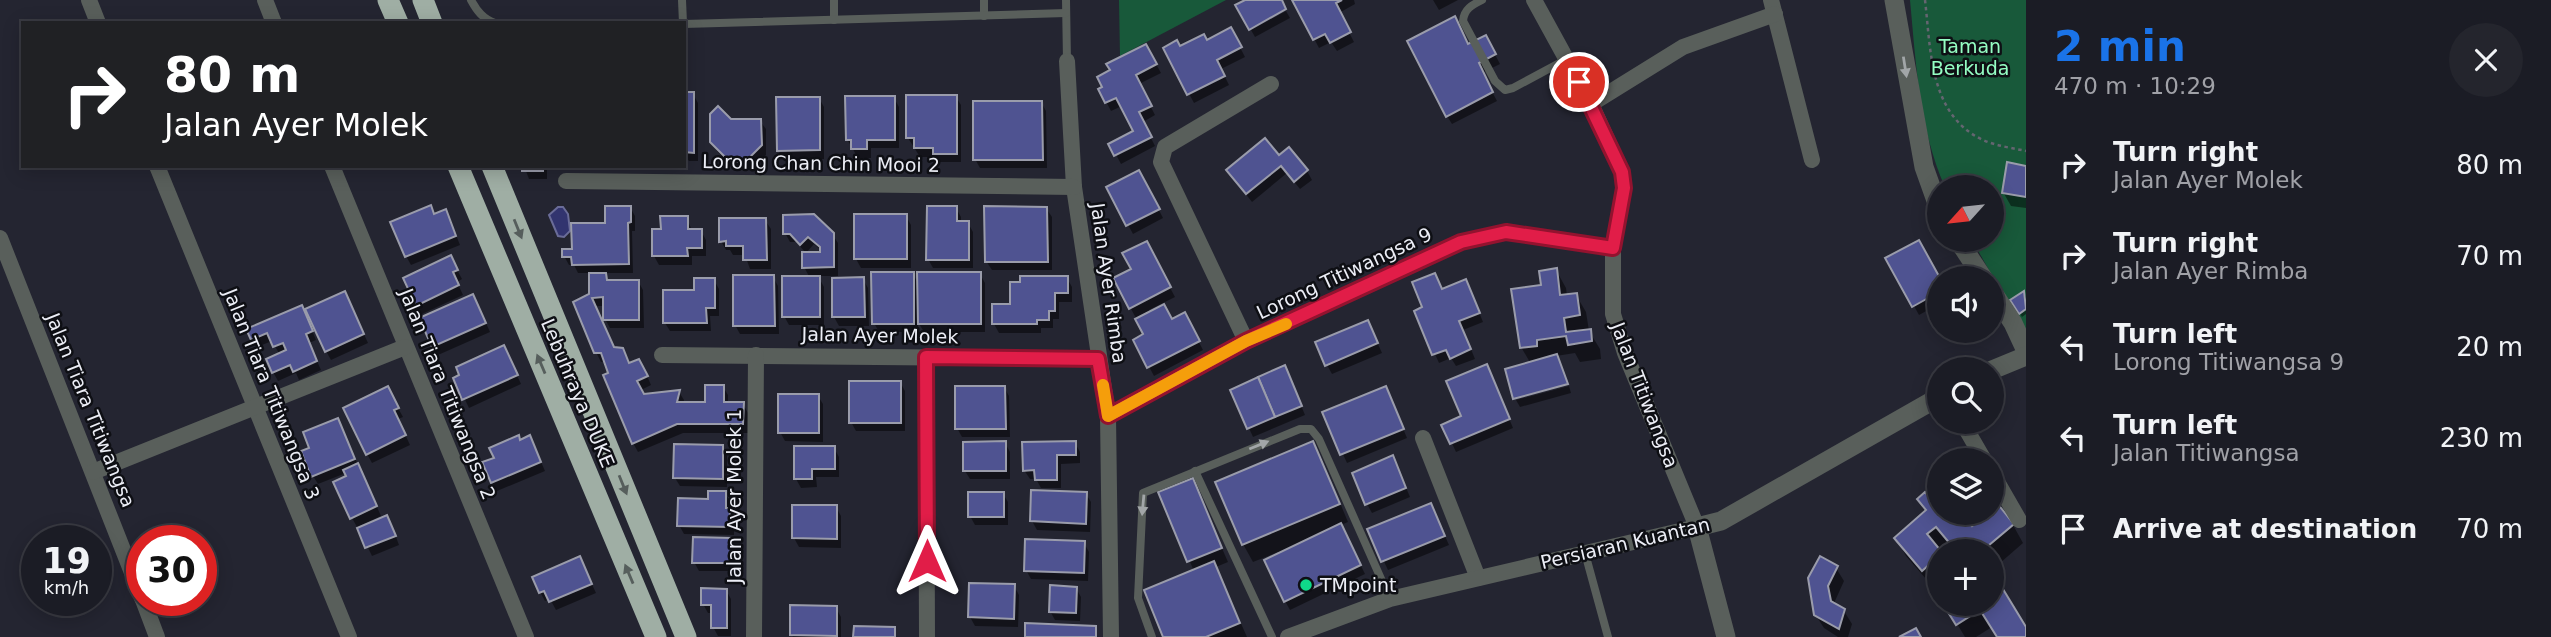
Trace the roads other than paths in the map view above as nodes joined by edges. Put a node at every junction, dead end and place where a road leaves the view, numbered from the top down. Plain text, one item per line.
1 (89, 0) edge
2 (265, 0) edge
3 (388, 0) edge
4 (423, 0) edge
5 (471, 0) edge
6 (682, 0) edge
7 (834, 0) edge
8 (984, 0) edge
9 (1066, 0) edge
10 (1482, 0) edge
11 (1534, 0) edge
12 (1894, 0) edge
13 (1773, 7) edge
14 (1066, 13) junction
15 (984, 16) junction
16 (834, 20) junction
17 (98, 21) edge
18 (273, 21) edge
19 (397, 21) edge
20 (431, 21) edge
21 (489, 21) edge
22 (684, 21) edge
23 (686, 23) edge
24 (1567, 59) junction
25 (1067, 61) joint
26 (1271, 84) dead end
27 (1591, 104) junction
28 (1812, 160) dead end
29 (158, 168) edge
30 (333, 168) edge
31 (459, 168) edge
32 (493, 168) edge
33 (1927, 175) edge
34 (566, 181) dead end
35 (1074, 187) junction
36 (0, 238) edge
37 (1613, 248) junction
38 (2004, 309) edge
39 (1246, 341) junction
40 (405, 347) junction
41 (2026, 354) edge
42 (662, 355) dead end
43 (756, 355) junction
44 (926, 357) junction
45 (1098, 359) junction
46 (2004, 364) edge
47 (1927, 404) edge
48 (255, 409) junction
49 (1108, 416) junction
50 (1423, 438) dead end
51 (1195, 471) junction
52 (93, 472) junction
53 (2004, 494) edge
54 (2019, 520) dead end
55 (1697, 527) junction
56 (1585, 553) junction
57 (126, 558) edge
58 (1478, 578) junction
59 (1390, 599) junction
60 (149, 616) edge
61 (157, 637) edge
62 (349, 637) edge
63 (526, 637) edge
64 (656, 637) edge
65 (686, 637) edge
66 (754, 637) edge
67 (927, 637) edge
68 (1111, 637) edge
69 (1152, 637) edge
70 (1272, 637) edge
71 (1288, 637) edge
72 (1608, 637) edge
73 (1726, 637) edge

1 - 17 street
2 - 18 street
3 - 19 highway
4 - 20 highway
5 - 21 lane
6 - 22 lane
7 - 16 lane
8 - 15 lane
9 - 14 lane
10 - 24 lane
11 - 24 street, Jalan Titiwangsa
12 -> 33 street
13 - 27 street
13 - 28 street
14 - 15 lane
14 - 25 lane
15 - 16 lane
16 - 23 lane
24 - 27 street, Jalan Titiwangsa
25 - 35 street, Jalan Ayer Rimba
26 - 39 street
27 - 37 street, Jalan Titiwangsa
29 - 48 street, Jalan Tiara Titiwangsa 3
30 - 40 street, Jalan Tiara Titiwangsa 2
64 -> 31 highway, Lebuhraya DUKE
32 -> 65 highway, Lebuhraya DUKE
34 - 35 street, Lorong Chan Chin Mooi 2
35 - 45 street, Jalan Ayer Rimba
36 - 52 street, Jalan Tiara Titiwangsa
37 - 39 street, Lorong Titiwangsa 9
37 - 55 street, Jalan Titiwangsa
38 - 41 street
39 - 49 street, Lorong Titiwangsa 9
40 - 48 street
40 - 63 street, Jalan Tiara Titiwangsa 2
41 - 46 street
42 - 43 street, Jalan Ayer Molek
43 - 44 street, Jalan Ayer Molek
43 - 66 street, Jalan Ayer Molek 1
44 - 45 street, Jalan Ayer Molek
44 - 67 street
45 - 49 street, Jalan Ayer Rimba
47 - 55 street, Persiaran Kuantan
48 - 52 street
48 - 62 street, Jalan Tiara Titiwangsa 3
49 - 68 street, Jalan Ayer Rimba
50 - 58 street
51 -> 59 lane
51 -> 69 lane
51 - 70 lane
52 - 57 street, Jalan Tiara Titiwangsa
53 - 54 street
55 - 56 street, Persiaran Kuantan
55 - 73 street, Jalan Titiwangsa
56 - 58 street, Persiaran Kuantan
56 - 72 lane
58 - 59 street, Persiaran Kuantan
59 - 71 street, Persiaran Kuantan
60 - 61 street, Jalan Tiara Titiwangsa

